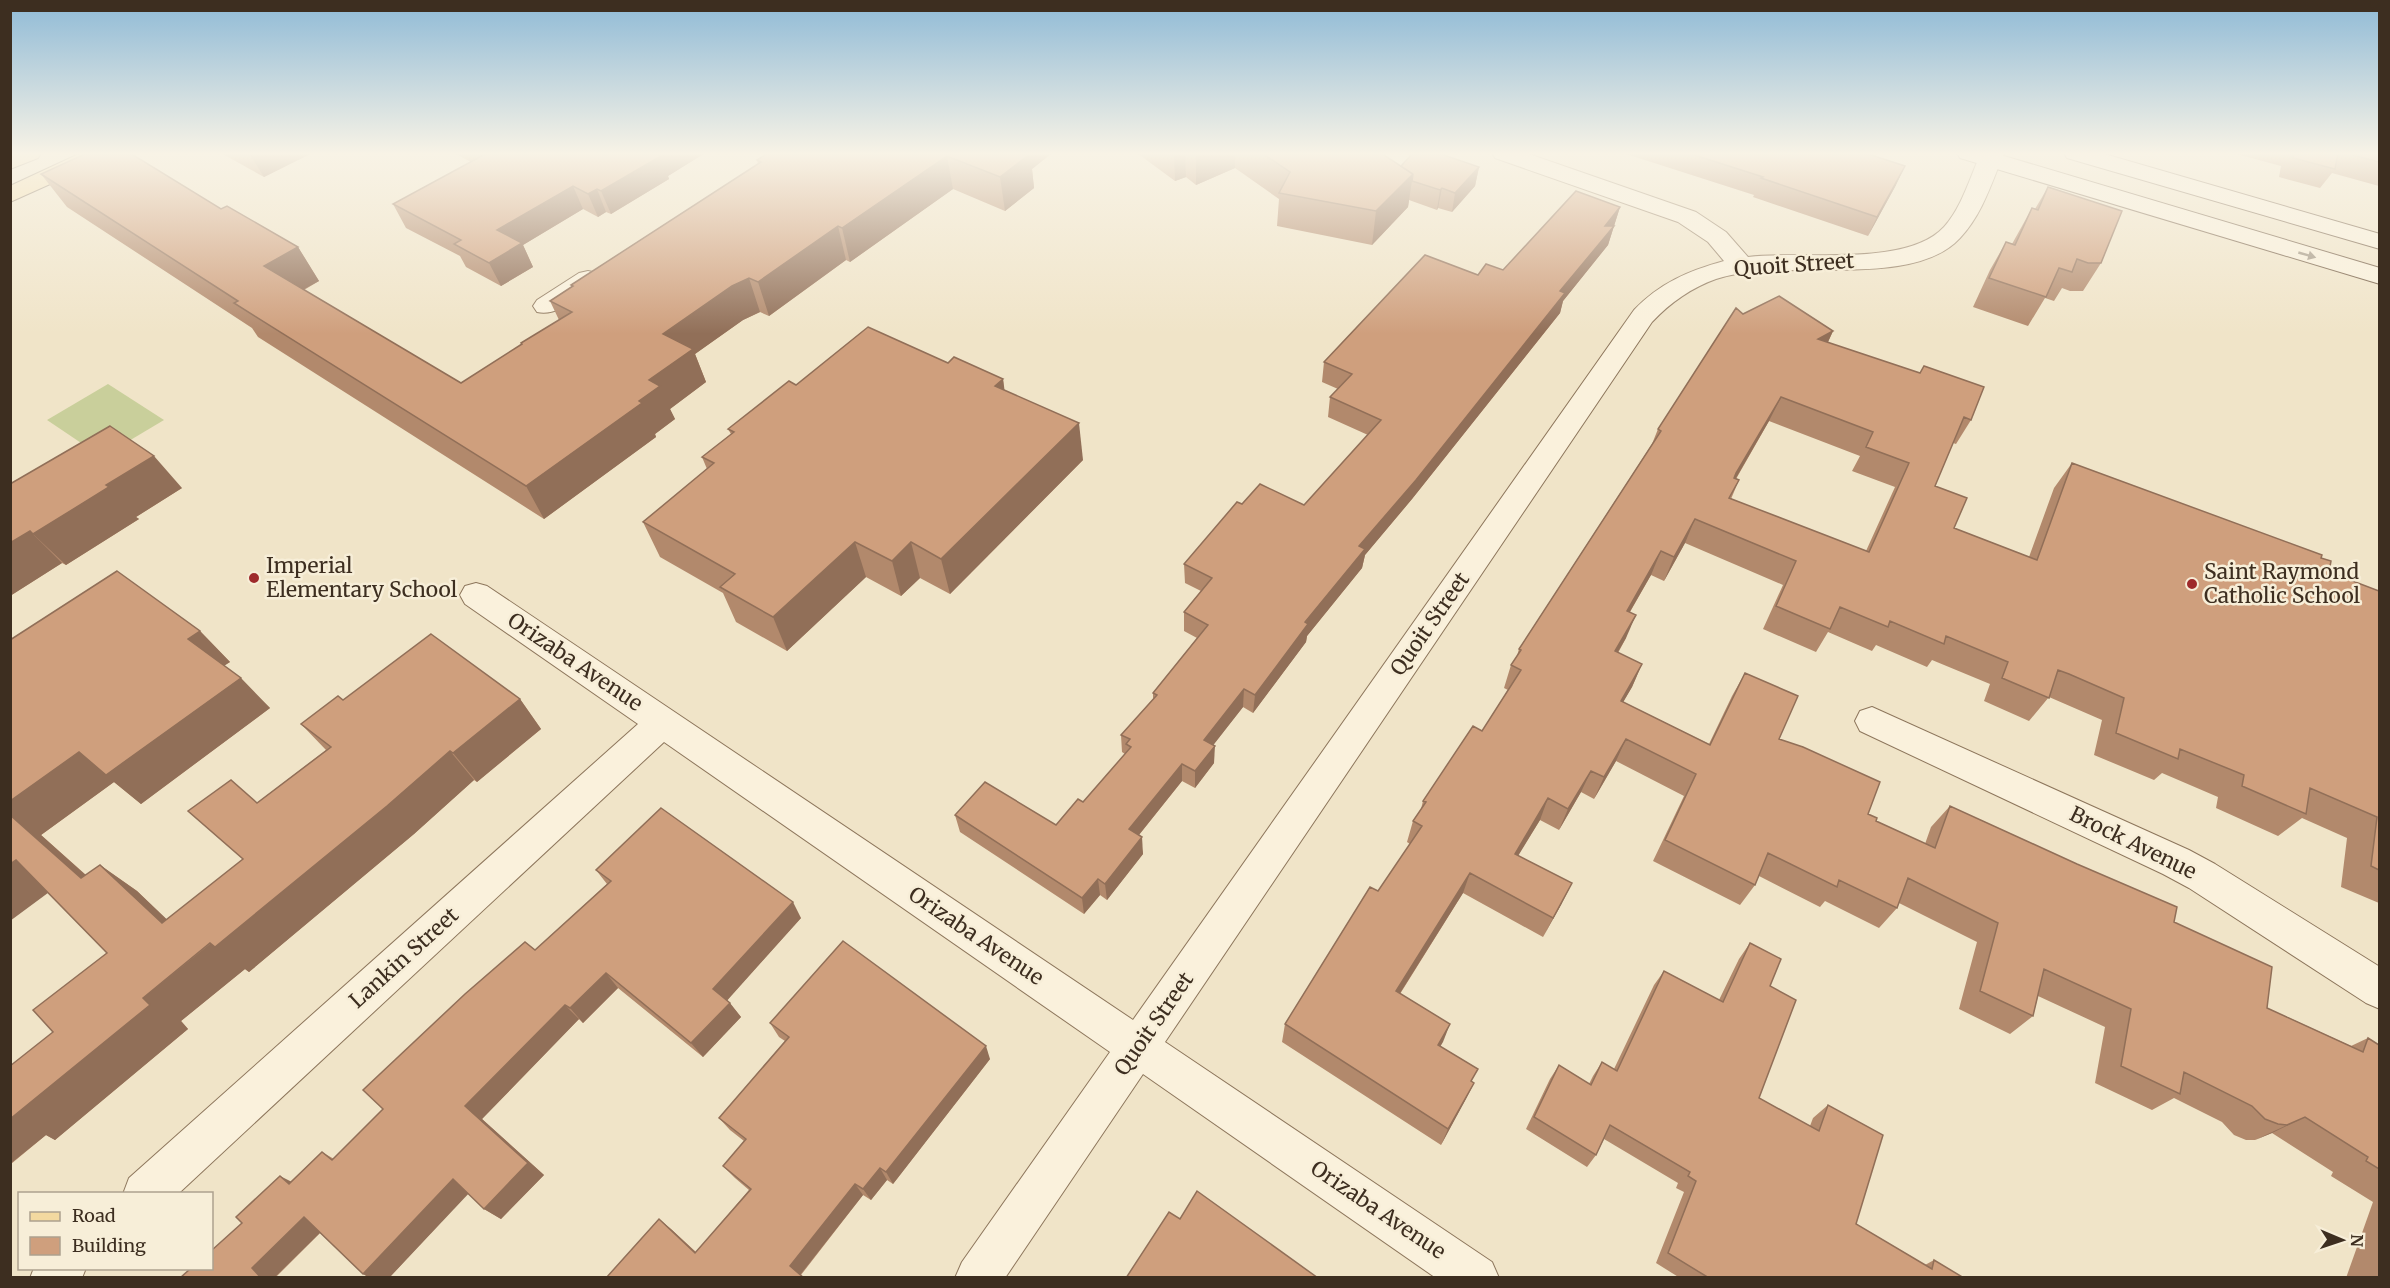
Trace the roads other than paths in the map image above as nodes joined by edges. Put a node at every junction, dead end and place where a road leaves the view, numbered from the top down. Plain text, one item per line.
1 (1676, 213) edge
2 (1963, 213) edge
3 (2174, 213) edge
4 (2278, 213) edge
5 (2379, 243) edge
6 (1741, 265) junction
7 (605, 268) edge
8 (2379, 276) edge
9 (546, 306) dead end
10 (476, 595) dead end
11 (663, 722) junction
12 (1872, 722) dead end
13 (2379, 990) edge
14 (1138, 1047) junction
15 (147, 1192) edge
16 (978, 1278) edge
17 (1476, 1278) edge

1 - 6 street
2 - 6 street, Quoit Street
3 -> 8 street
4 - 5 street
6 - 14 street, Quoit Street
7 - 9 street
10 - 11 street, Orizaba Avenue
11 - 14 street, Orizaba Avenue
11 - 15 street, Lankin Street
12 - 13 street, Brock Avenue
14 - 16 street, Quoit Street
14 - 17 street, Orizaba Avenue

